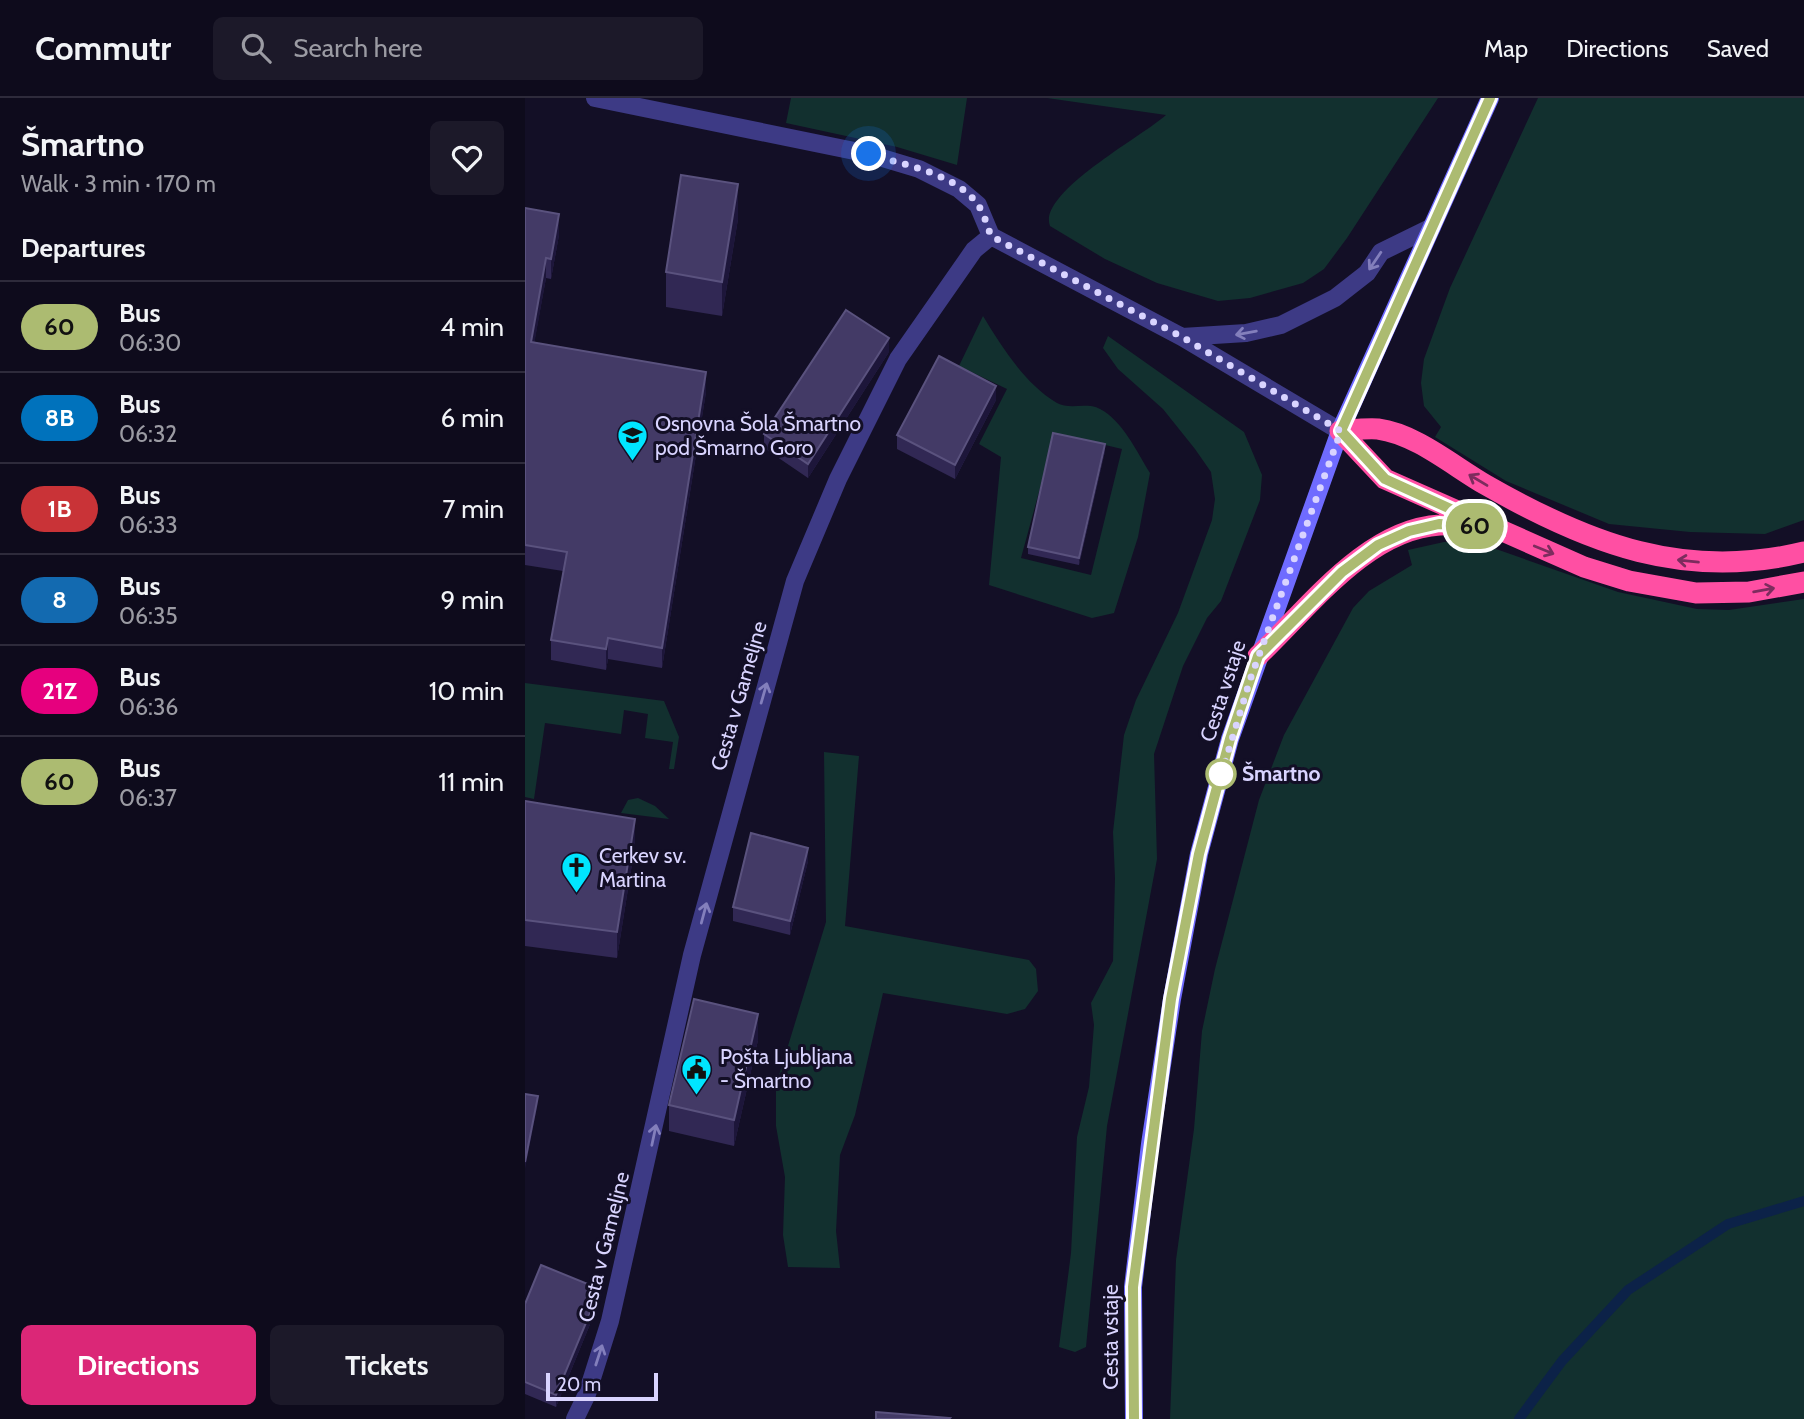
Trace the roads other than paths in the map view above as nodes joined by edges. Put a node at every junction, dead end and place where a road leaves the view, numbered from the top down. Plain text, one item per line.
1 (595, 98) edge
2 (1490, 98) edge
3 (1432, 227) junction
4 (991, 236) junction
5 (1182, 337) junction
6 (1341, 431) junction
7 (1490, 527) junction
8 (1804, 552) edge
9 (1804, 582) edge
10 (1258, 656) junction
11 (575, 1419) edge
12 (1134, 1419) edge

1 - 4 street
2 - 3 street, Cesta vstaje
3 -> 5 street
3 - 6 street, Cesta vstaje
4 - 5 street
11 -> 4 street, Cesta v Gameljne
5 - 6 street
6 - 7 highway
8 -> 6 highway
6 - 10 street, Cesta vstaje
7 -> 9 highway
7 - 10 highway
10 - 12 street, Cesta vstaje

